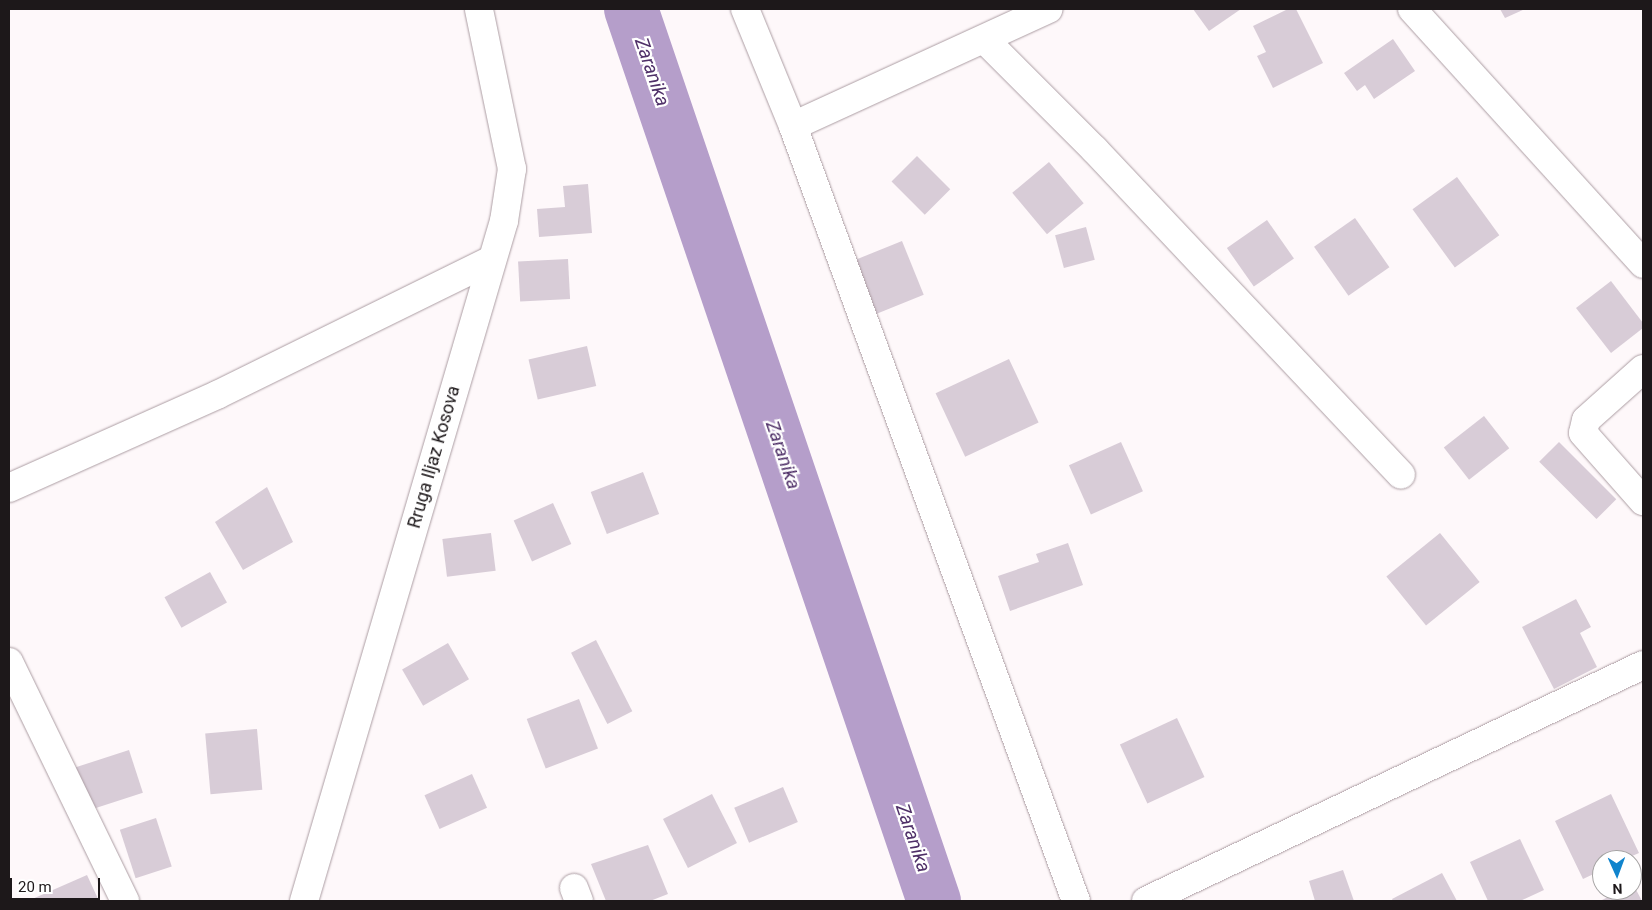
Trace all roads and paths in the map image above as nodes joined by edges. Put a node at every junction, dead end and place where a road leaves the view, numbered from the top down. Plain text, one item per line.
1 (479, 9) edge
2 (745, 9) edge
3 (1049, 9) edge
4 (1412, 9) edge
5 (985, 40) junction
6 (793, 126) junction
7 (491, 260) junction
8 (1643, 264) edge
9 (1643, 369) edge
10 (1400, 474) dead end
11 (9, 488) edge
12 (1643, 501) edge
13 (9, 662) edge
14 (1643, 665) edge
15 (125, 901) edge
16 (304, 901) edge
17 (1076, 901) edge
18 (1146, 901) edge

1 - 7 street, Rruga Iljaz Kosova
2 - 6 street
3 - 5 street
4 - 8 street
5 - 6 street
5 - 10 street
6 - 17 street
7 - 11 street
7 - 16 street, Rruga Iljaz Kosova
9 - 12 street
13 - 15 street
14 - 18 street

